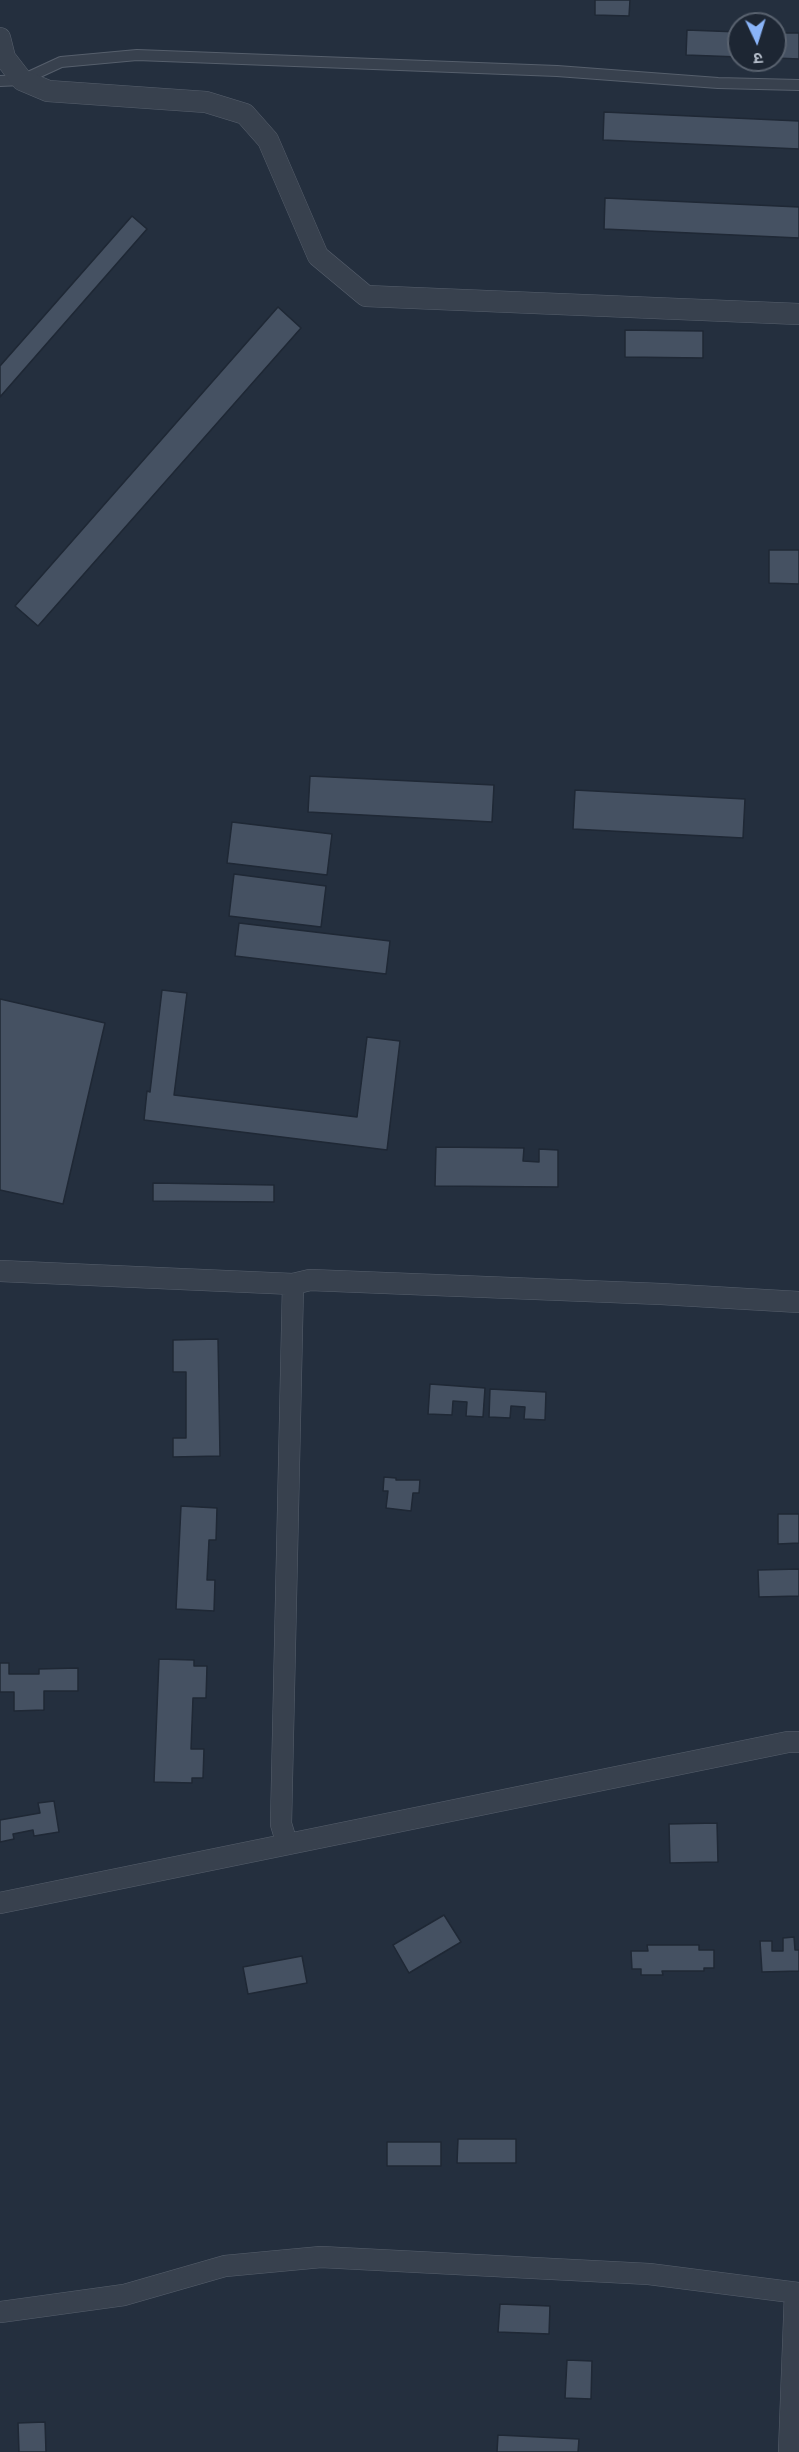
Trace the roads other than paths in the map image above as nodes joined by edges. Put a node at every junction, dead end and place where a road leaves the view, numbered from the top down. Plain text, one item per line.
1 (0, 38) edge
2 (22, 80) junction
3 (0, 81) edge
4 (799, 85) edge
5 (799, 314) edge
6 (0, 1271) edge
7 (293, 1284) junction
8 (799, 1302) edge
9 (799, 1742) edge
10 (287, 1844) junction
11 (0, 1903) edge
12 (797, 2293) edge
13 (0, 2312) edge
14 (789, 2452) edge

1 - 2 street
2 - 3 lane
2 - 4 lane
2 - 5 street
6 - 7 street
7 - 8 street
7 - 10 street
9 - 10 street
10 - 11 street
12 - 13 street
12 - 14 street

